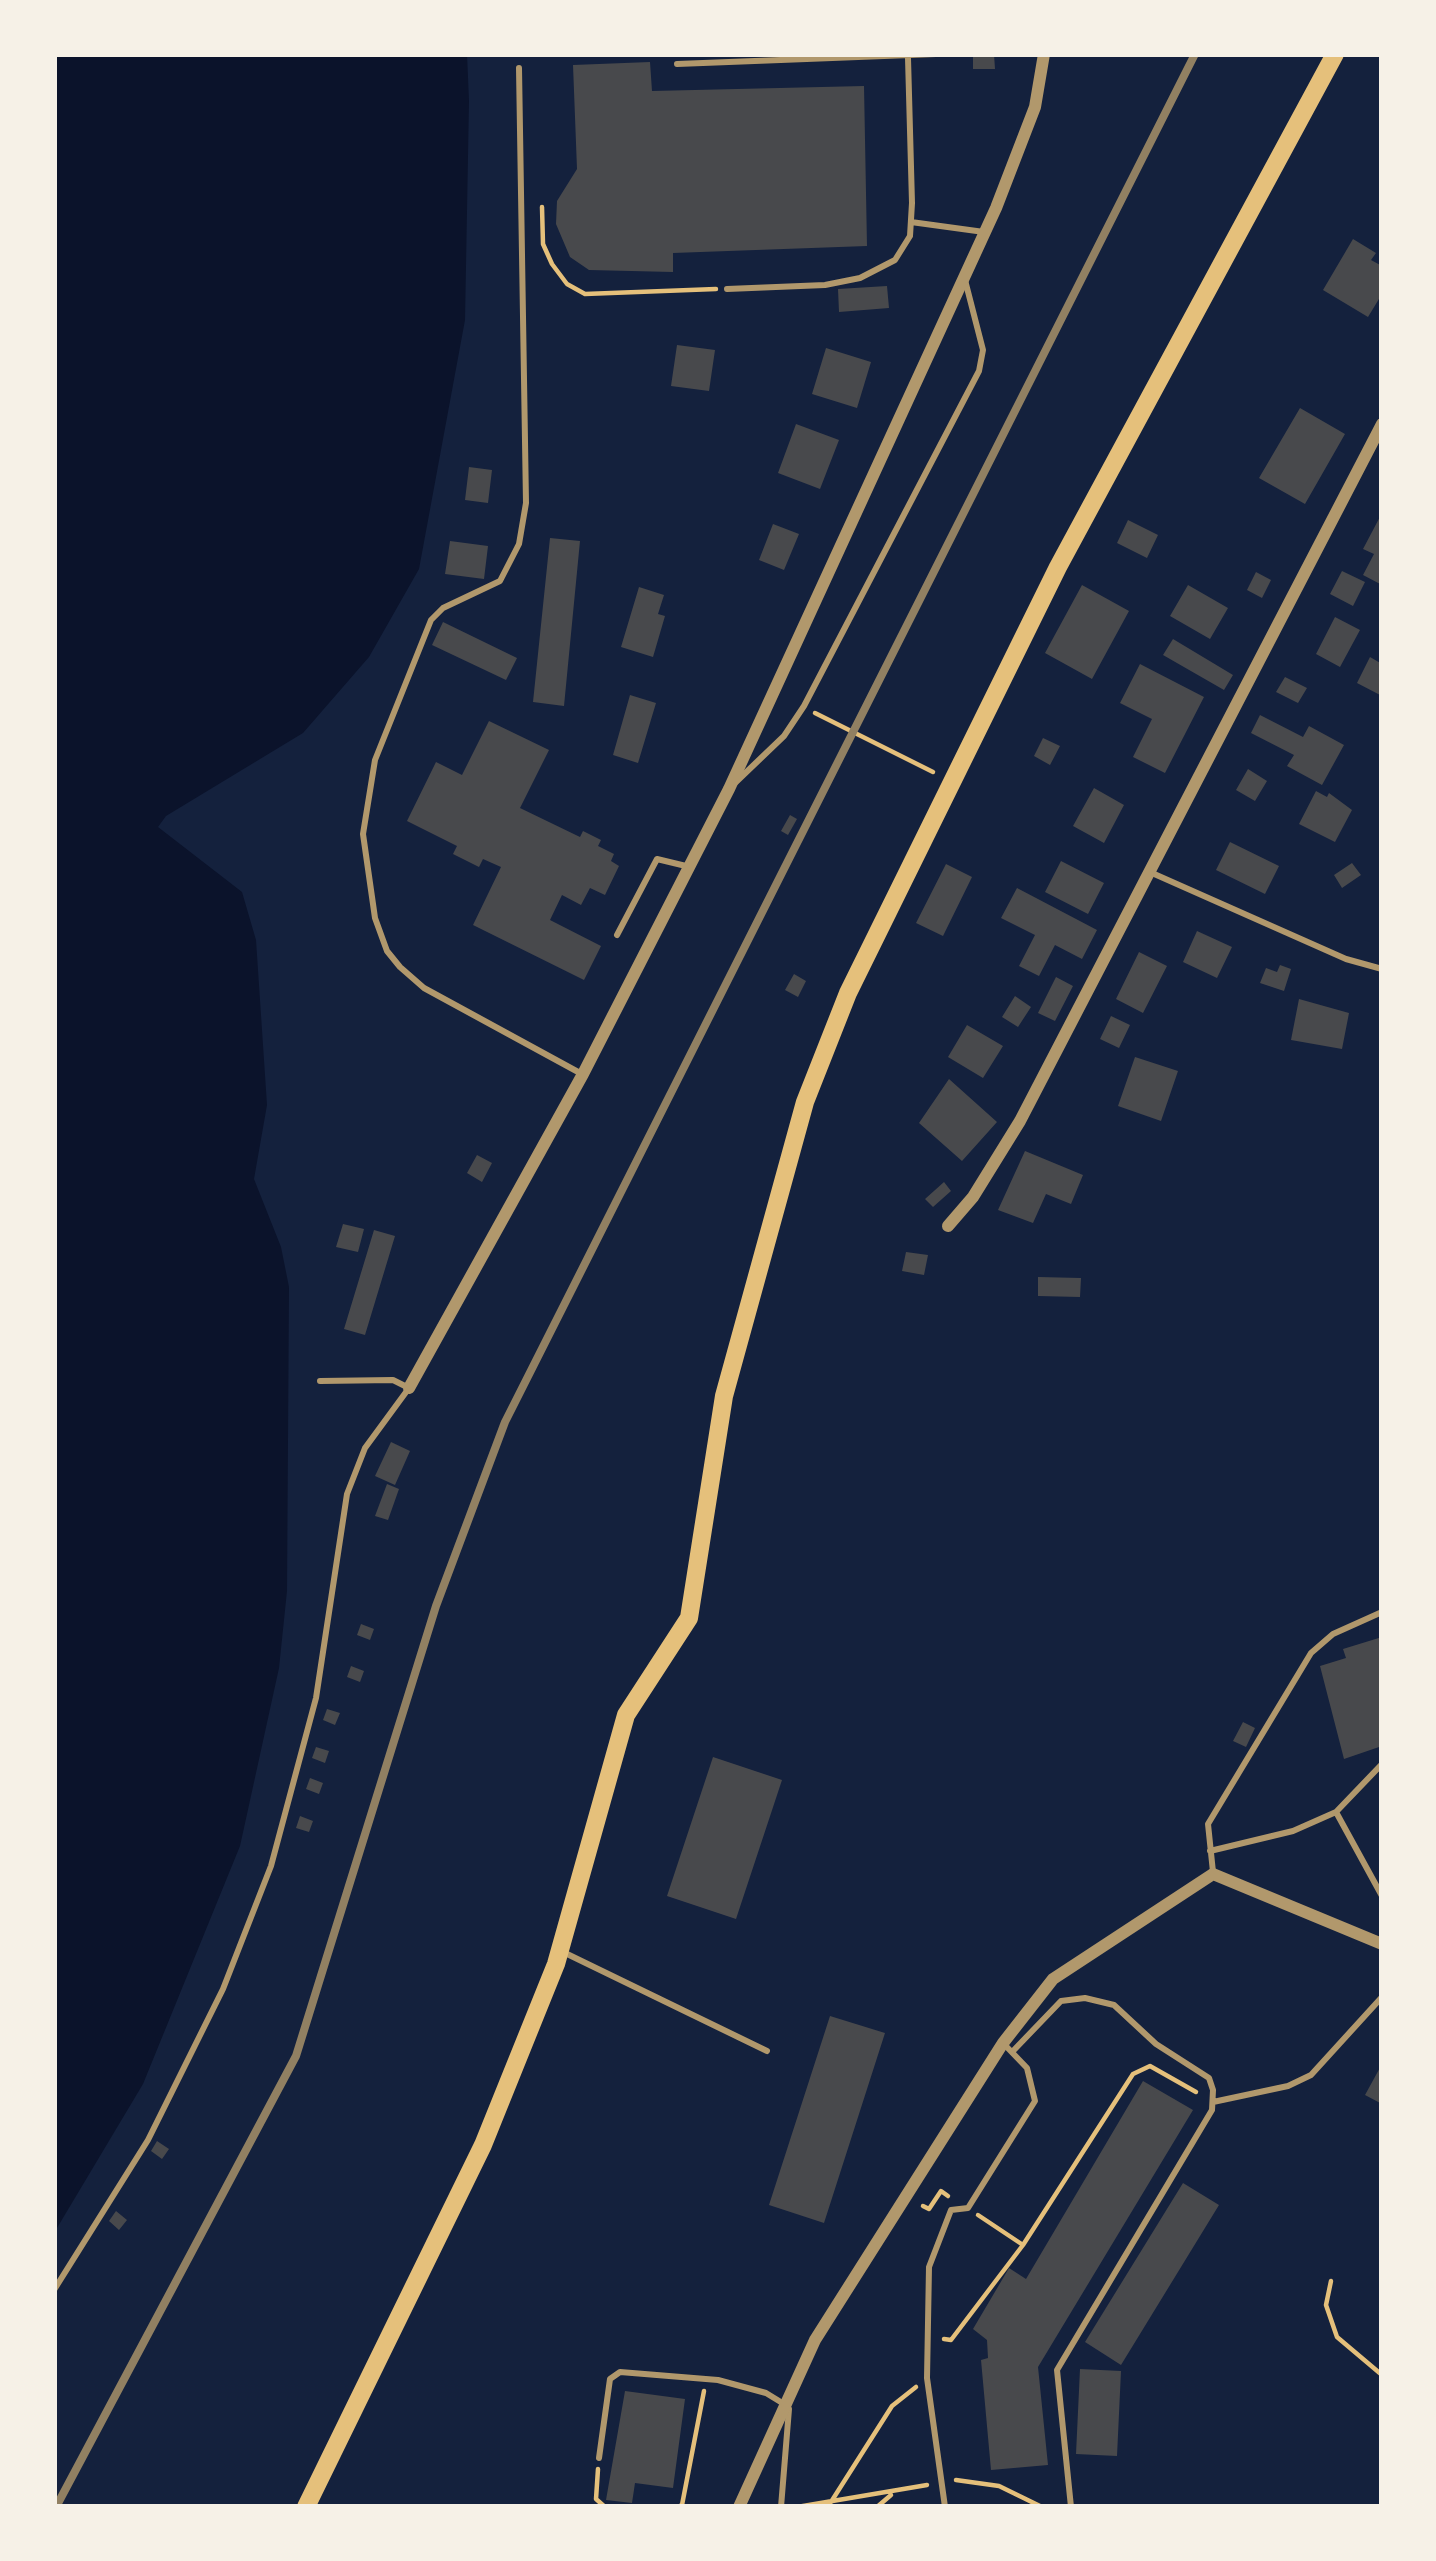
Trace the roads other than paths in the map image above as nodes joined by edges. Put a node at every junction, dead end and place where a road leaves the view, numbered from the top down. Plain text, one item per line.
1 (936, 54) edge
2 (1044, 54) edge
3 (1335, 54) edge
4 (908, 58) junction
5 (676, 64) dead end
6 (519, 68) dead end
7 (910, 222) junction
8 (985, 232) junction
9 (964, 276) junction
10 (728, 289) road end
11 (1382, 424) edge
12 (729, 789) junction
13 (689, 866) junction
14 (1152, 874) junction
15 (617, 935) dead end
16 (1382, 969) edge
17 (583, 1074) junction
18 (948, 1226) dead end
19 (320, 1381) dead end
20 (409, 1388) junction
21 (1382, 1612) edge
22 (1382, 1764) edge
23 (1336, 1812) junction
24 (1210, 1851) junction
25 (1214, 1874) junction
26 (1382, 1896) edge
27 (1382, 1944) edge
28 (560, 1950) junction
29 (1382, 1997) edge
30 (1008, 2047) junction
31 (767, 2050) dead end
32 (1213, 2102) junction
33 (54, 2290) edge
34 (790, 2390) junction
35 (784, 2404) junction
36 (598, 2458) road end
37 (306, 2507) edge
38 (739, 2507) edge
39 (782, 2507) edge
40 (945, 2507) edge
41 (1071, 2507) edge

1 - 4 lane
2 - 8 street
3 - 28 main road
4 - 5 lane
4 - 7 lane
6 - 17 lane
7 - 8 lane
7 - 10 lane
8 - 9 street
9 - 12 street
9 - 12 lane
11 - 14 street
12 - 13 street
13 - 15 lane
13 - 17 street
14 - 16 lane
14 - 18 street
17 - 20 street
19 - 20 lane
20 - 33 lane
21 - 24 lane
22 - 23 lane
23 - 24 lane
23 - 26 lane
24 - 25 lane
25 - 27 street
25 - 30 street
28 - 31 lane
28 - 37 main road
29 - 32 lane
30 - 32 lane
30 - 34 street
30 - 40 lane
32 - 41 lane
34 - 35 street
34 - 39 lane
35 - 36 lane
35 - 38 street

